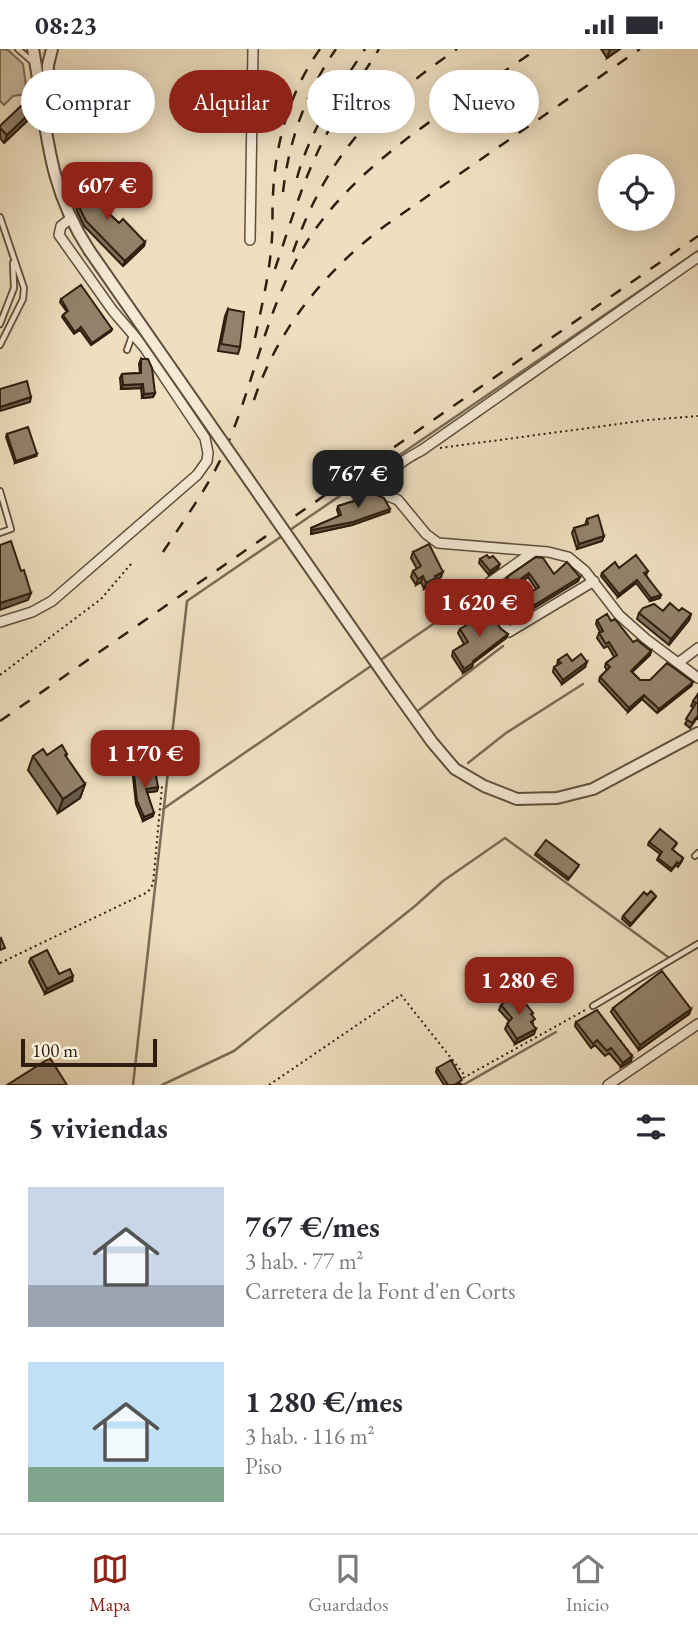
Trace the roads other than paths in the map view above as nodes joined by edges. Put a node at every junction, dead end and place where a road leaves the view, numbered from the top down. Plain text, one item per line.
1 (18, 49) edge
2 (33, 49) edge
3 (52, 49) edge
4 (253, 49) edge
5 (35, 65) junction
6 (46, 138) junction
7 (0, 217) edge
8 (70, 219) junction
9 (250, 240) dead end
10 (698, 257) edge
11 (12, 259) junction
12 (0, 324) edge
13 (134, 333) junction
14 (0, 345) edge
15 (127, 350) dead end
16 (390, 481) dead end
17 (366, 487) dead end
18 (0, 491) edge
19 (0, 533) edge
20 (533, 552) junction
21 (594, 580) junction
22 (486, 585) dead end
23 (481, 597) dead end
24 (0, 622) edge
25 (698, 648) edge
26 (678, 663) junction
27 (698, 678) edge
28 (698, 733) edge
29 (698, 944) edge
30 (593, 1006) road end
31 (698, 1024) edge
32 (608, 1085) edge

1 - 5 lane
2 - 5 street
3 - 6 street
4 - 9 street
5 - 6 street
6 - 8 street
7 - 11 lane
8 - 13 street
8 - 28 street, bridge
10 - 16 street
11 - 12 lane
11 - 14 lane
13 - 15 lane
13 - 24 street
17 - 20 street
18 - 19 lane
20 - 21 street
20 - 22 street
21 - 23 street
21 - 26 street
25 - 26 street
26 - 27 street
29 - 30 lane
31 - 32 street

